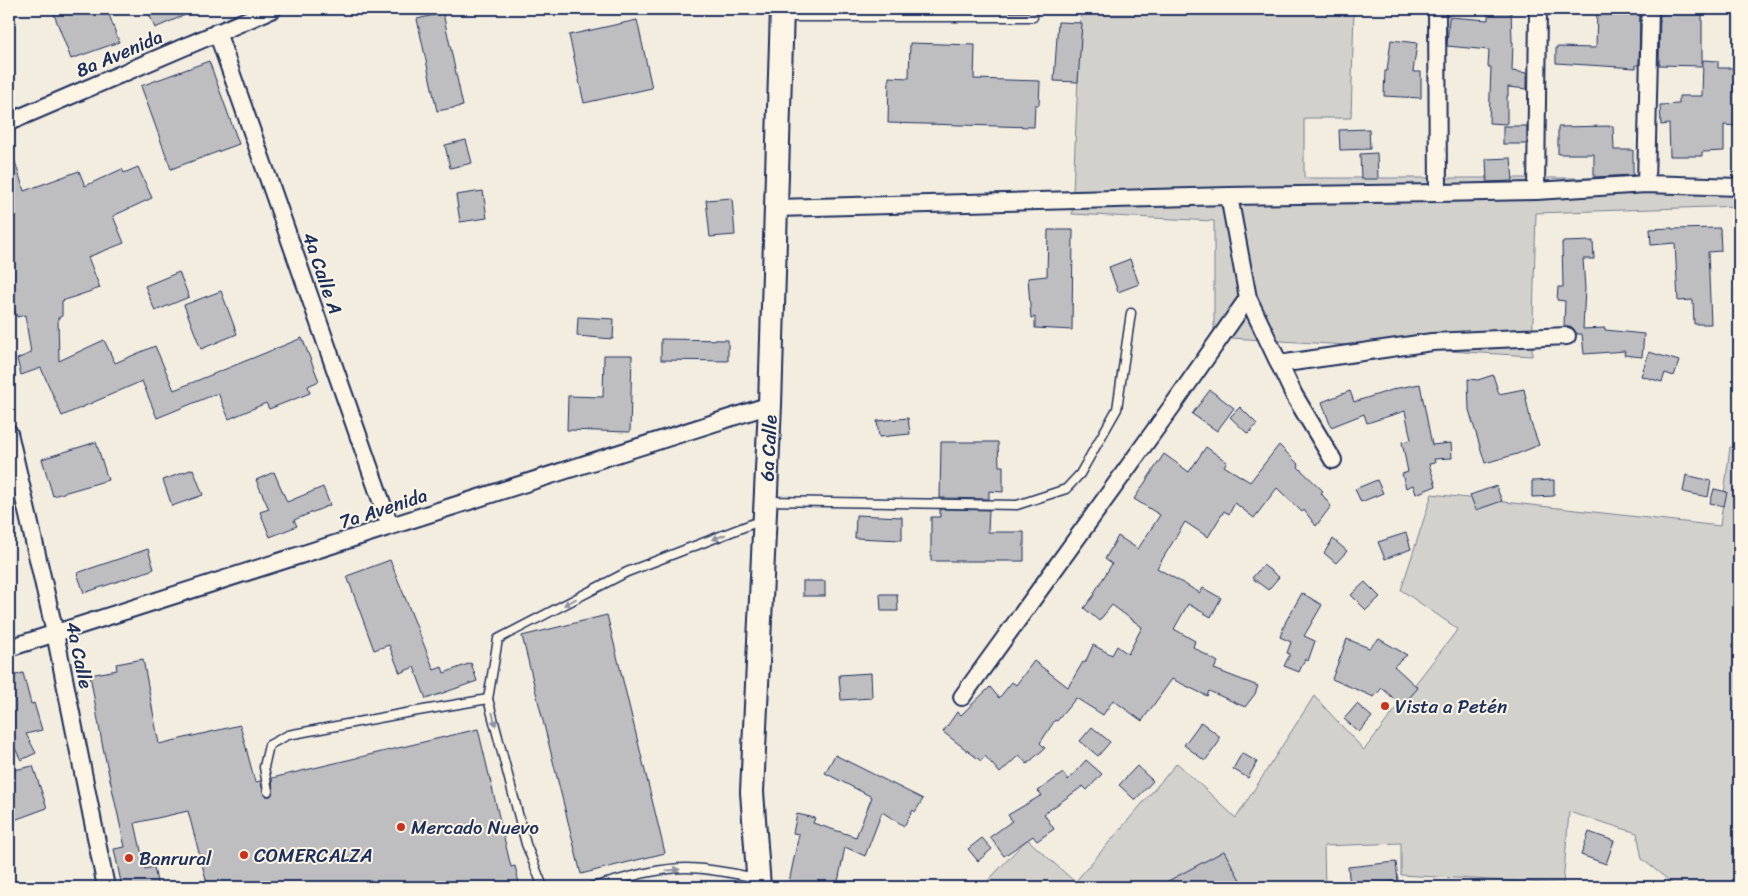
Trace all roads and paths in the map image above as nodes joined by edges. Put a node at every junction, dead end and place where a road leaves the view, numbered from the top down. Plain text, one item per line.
1 (273, 9) edge
2 (1436, 9) edge
3 (1538, 9) edge
4 (1650, 9) edge
5 (782, 13) edge
6 (1033, 17) dead end
7 (217, 32) junction
8 (9, 122) edge
9 (1646, 184) junction
10 (1739, 187) edge
11 (1536, 190) junction
12 (1438, 193) junction
13 (1229, 196) junction
14 (776, 208) junction
15 (1248, 298) junction
16 (1131, 313) dead end
17 (1567, 336) dead end
18 (1279, 364) junction
19 (770, 405) junction
20 (9, 433) edge
21 (1333, 460) dead end
22 (765, 510) junction
23 (390, 526) junction
24 (56, 633) junction
25 (9, 648) edge
26 (962, 697) dead end
27 (488, 699) junction
28 (268, 791) dead end
29 (759, 883) edge
30 (106, 887) edge
31 (544, 887) edge
32 (592, 887) edge

1 - 7 street, 8a Avenida
2 - 12 street
3 - 11 street
4 - 9 street
5 - 6 lane
5 - 14 main road, 6a Calle
7 - 8 street, 8a Avenida
7 - 23 street, 4a Calle A
9 - 10 street
9 - 11 street
11 - 12 street
12 - 13 street
13 - 14 street
13 - 15 street
14 - 19 main road, 6a Calle
15 - 18 street
15 - 26 street
16 - 22 lane
17 - 18 street
18 - 21 street
19 - 22 main road, 6a Calle
19 - 23 street, 7a Avenida
20 - 24 street, 4a Calle
22 -> 27 lane
22 - 29 main road, 6a Calle
23 - 24 street, 7a Avenida
24 - 25 street, 7a Avenida
24 - 30 street, 4a Calle
27 - 28 lane
27 -> 31 lane
32 -> 29 lane

